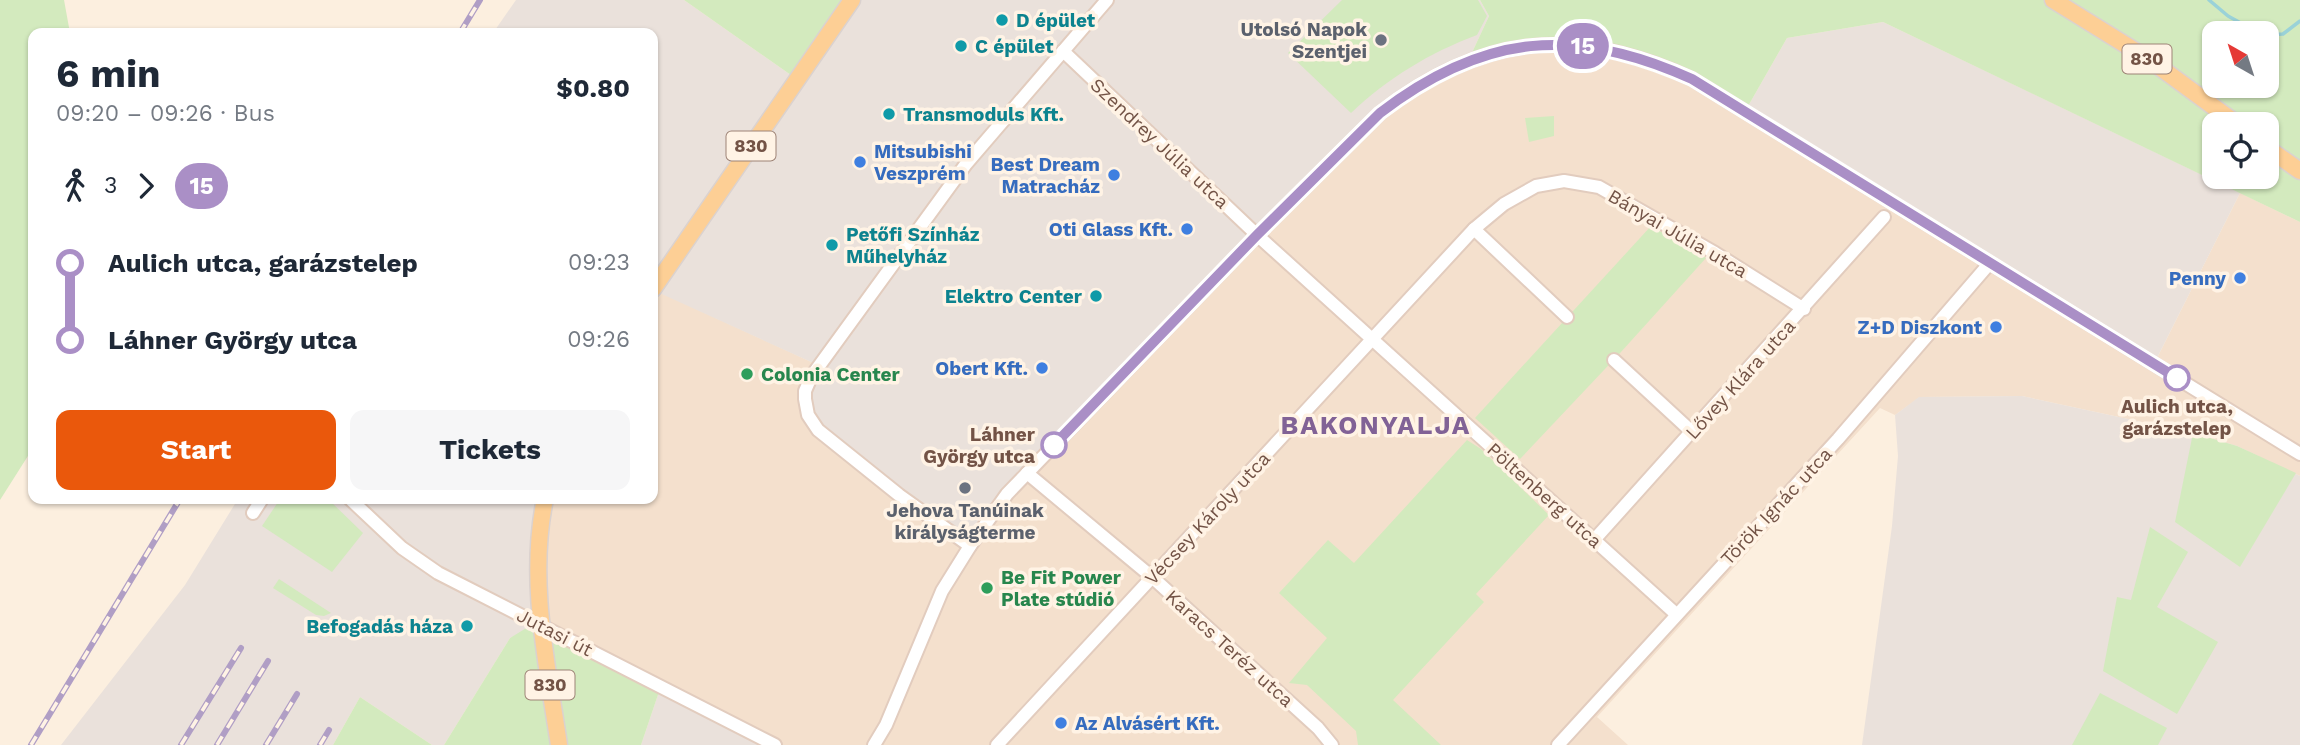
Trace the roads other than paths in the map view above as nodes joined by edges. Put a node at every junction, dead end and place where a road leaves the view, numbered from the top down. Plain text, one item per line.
1 (852, 0) edge
2 (1107, 0) edge
3 (2053, 0) edge
4 (1063, 51) junction
5 (2221, 112) edge
6 (2279, 156) edge
7 (2300, 171) edge
8 (1885, 217) dead end
9 (1474, 229) junction
10 (1257, 235) junction
11 (1989, 264) junction
12 (658, 282) edge
13 (1804, 309) junction
14 (1567, 317) dead end
15 (1372, 337) junction
16 (1614, 360) dead end
17 (1692, 432) junction
18 (2300, 454) edge
19 (1027, 473) junction
20 (259, 504) edge
21 (355, 504) edge
22 (544, 504) edge
23 (253, 513) dead end
24 (1594, 540) junction
25 (970, 546) junction
26 (1152, 577) junction
27 (1676, 614) junction
28 (540, 625) junction
29 (886, 725) junction
30 (559, 745) edge
31 (775, 745) edge
32 (874, 745) edge
33 (886, 745) edge
34 (996, 745) edge
35 (1332, 745) edge
36 (1558, 745) edge

1 - 12 main road, 830
2 - 4 street
3 - 5 main road, 830
4 - 10 street, Szendrey Júlia utca
4 - 25 street
6 - 7 main road
8 - 13 street, Lővey Klára utca
9 - 13 street, Bányai Júlia utca
9 - 14 street
9 - 15 street, Vécsey Károly utca
10 - 11 street
10 - 15 street, Pöltenberg utca
10 - 19 street
11 - 18 street
11 - 27 street, Török Ignác utca
13 - 17 street, Lővey Klára utca
15 - 24 street, Pöltenberg utca
15 - 26 street, Vécsey Károly utca
16 - 17 street
17 - 24 street, Lővey Klára utca
19 - 25 street
19 - 26 street, Karacs Teréz utca
20 - 23 street
21 - 28 street, Jutasi út
22 - 28 main road, 830
24 - 27 street, Pöltenberg utca
25 - 29 street
26 - 34 street, Vécsey Károly utca
26 - 35 street, Karacs Teréz utca
27 - 36 street, Török Ignác utca
28 - 30 main road, 830
28 - 31 street, Jutasi út
29 - 32 street
29 - 33 street

